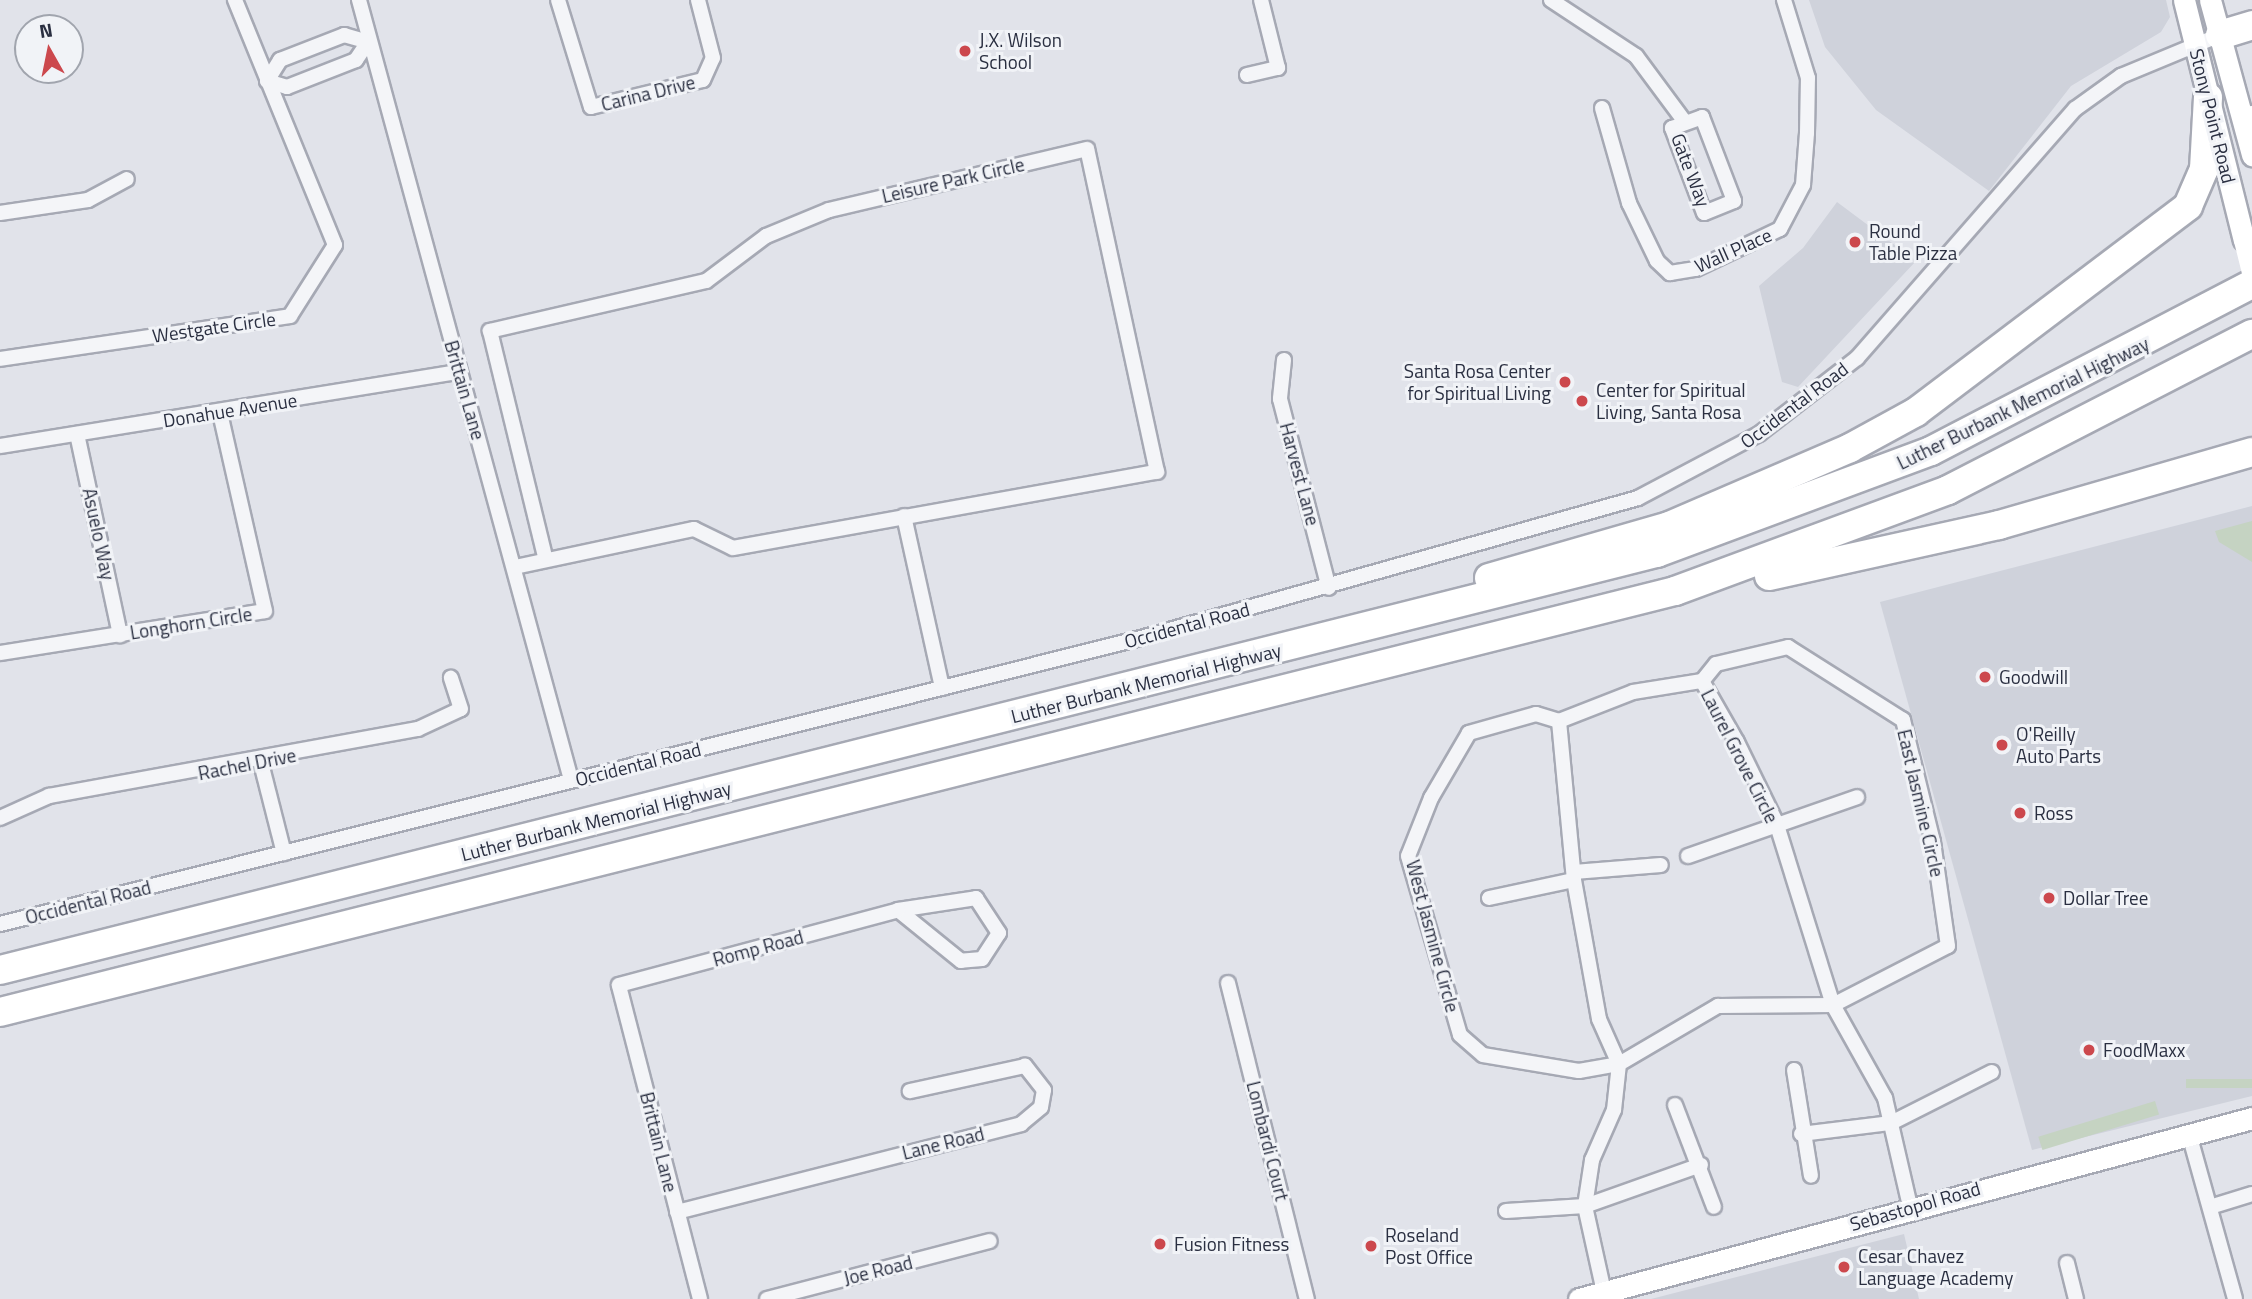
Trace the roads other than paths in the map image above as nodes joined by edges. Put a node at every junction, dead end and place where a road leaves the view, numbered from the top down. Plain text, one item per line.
1 (235, 0) edge
2 (359, 0) edge
3 (558, 0) edge
4 (698, 0) edge
5 (1261, 0) edge
6 (1551, 0) edge
7 (1784, 0) edge
8 (2184, 0) edge
9 (2210, 0) edge
10 (2252, 25) edge
11 (2207, 40) junction
12 (368, 42) junction
13 (1247, 75) dead end
14 (267, 80) junction
15 (2208, 97) junction
16 (1602, 108) dead end
17 (2252, 120) edge
18 (1685, 122) junction
19 (2252, 126) edge
20 (2252, 155) edge
21 (127, 179) dead end
22 (0, 213) edge
23 (2252, 271) edge
24 (2252, 284) edge
25 (2166, 332) junction
26 (2252, 334) edge
27 (0, 359) edge
28 (1284, 360) dead end
29 (459, 372) junction
30 (220, 413) junction
31 (77, 434) junction
32 (0, 446) edge
33 (2252, 452) edge
34 (904, 516) junction
35 (545, 557) junction
36 (515, 566) junction
37 (1329, 588) junction
38 (1636, 602) junction
39 (120, 635) junction
40 (0, 653) edge
41 (452, 678) dead end
42 (1702, 681) junction
43 (1146, 683) junction
44 (942, 688) junction
45 (1559, 721) junction
46 (261, 762) junction
47 (571, 780) junction
48 (1857, 797) dead end
49 (0, 818) edge
50 (1776, 822) junction
51 (284, 853) junction
52 (1688, 856) dead end
53 (1661, 865) dead end
54 (1574, 876) junction
55 (1489, 898) dead end
56 (898, 910) junction
57 (0, 924) edge
58 (0, 970) edge
59 (1228, 984) dead end
60 (619, 985) joint
61 (1833, 1005) junction
62 (0, 1012) edge
63 (1619, 1064) junction
64 (1794, 1070) dead end
65 (1992, 1072) dead end
66 (910, 1091) dead end
67 (1675, 1105) dead end
68 (2252, 1118) edge
69 (1891, 1123) junction
70 (1801, 1134) junction
71 (2189, 1134) junction
72 (1701, 1165) junction
73 (1811, 1176) dead end
74 (2252, 1194) edge
75 (1585, 1206) junction
76 (1910, 1206) junction
77 (1714, 1207) dead end
78 (2210, 1207) junction
79 (1506, 1211) dead end
80 (677, 1212) junction
81 (990, 1241) dead end
82 (2067, 1263) dead end
83 (1604, 1292) junction
84 (700, 1299) edge
85 (767, 1299) edge
86 (1307, 1299) edge
87 (1579, 1299) edge
88 (2076, 1299) edge
89 (2235, 1299) edge

1 - 14 street, Westgate Circle
2 - 12 street, Brittain Lane
3 - 4 street, Carina Drive
5 - 13 street
6 - 18 street, Gate Way
7 - 16 street, Wall Place
8 - 11 main road, Stony Point Road
9 - 11 main road, Stony Point Road
10 - 11 highway
11 - 15 main road, Stony Point Road
11 - 20 main road, Stony Point Road
11 - 37 street, Occidental Road
12 - 14 street
12 - 14 street
12 - 29 street, Brittain Lane
14 - 27 street, Westgate Circle
15 - 23 main road, Stony Point Road, bridge
15 - 43 highway
17 - 19 highway
18 - 18 street, Gate Way
21 - 22 street
23 - 25 highway
24 - 25 highway, Luther Burbank Memorial Highway
25 - 43 highway, Luther Burbank Memorial Highway
26 - 38 highway
28 - 37 street, Harvest Lane
29 - 30 street, Donahue Avenue
29 - 36 street, Brittain Lane
30 - 31 street, Donahue Avenue
30 - 39 street, Longhorn Circle
31 - 32 street, Donahue Avenue
31 - 39 street, Asuelo Way
33 - 38 highway
34 - 35 street, Leisure Park Circle
34 - 35 street, Leisure Park Circle
34 - 44 street
35 - 36 street, Leisure Park Circle
36 - 47 street, Brittain Lane
37 - 44 street, Occidental Road
38 - 62 highway
39 - 40 street, Longhorn Circle
41 - 46 street, Rachel Drive
42 - 45 street, Laurel Grove Circle
42 - 50 street, Laurel Grove Circle
42 - 61 street, East Jasmine Circle
43 - 58 highway, Luther Burbank Memorial Highway
44 - 47 street, Occidental Road
45 - 54 street
45 - 63 street, West Jasmine Circle
46 - 49 street, Rachel Drive
46 - 51 street
47 - 51 street, Occidental Road
48 - 50 street
50 - 52 street
50 - 61 street, Laurel Grove Circle
51 - 57 street, Occidental Road
53 - 54 street
54 - 55 street
54 - 63 street
56 - 56 street, Romp Road
56 - 60 street, Romp Road
59 - 86 street, Lombardi Court
60 - 80 street, Brittain Lane
61 - 63 street
61 - 69 street, Laurel Grove Circle
63 - 75 street
64 - 70 street
65 - 69 street
66 - 80 street, Lane Road
67 - 72 street
68 - 71 main road, Sebastopol Road
69 - 70 street
69 - 76 street, Laurel Grove Circle
70 - 73 street
71 - 76 main road, Sebastopol Road
71 - 78 street
72 - 75 street
72 - 77 street
74 - 78 street
75 - 79 street
75 - 83 street
76 - 83 main road, Sebastopol Road
78 - 89 street
80 - 84 street, Brittain Lane
81 - 85 street, Joe Road
82 - 88 street
83 - 87 main road, Sebastopol Road

